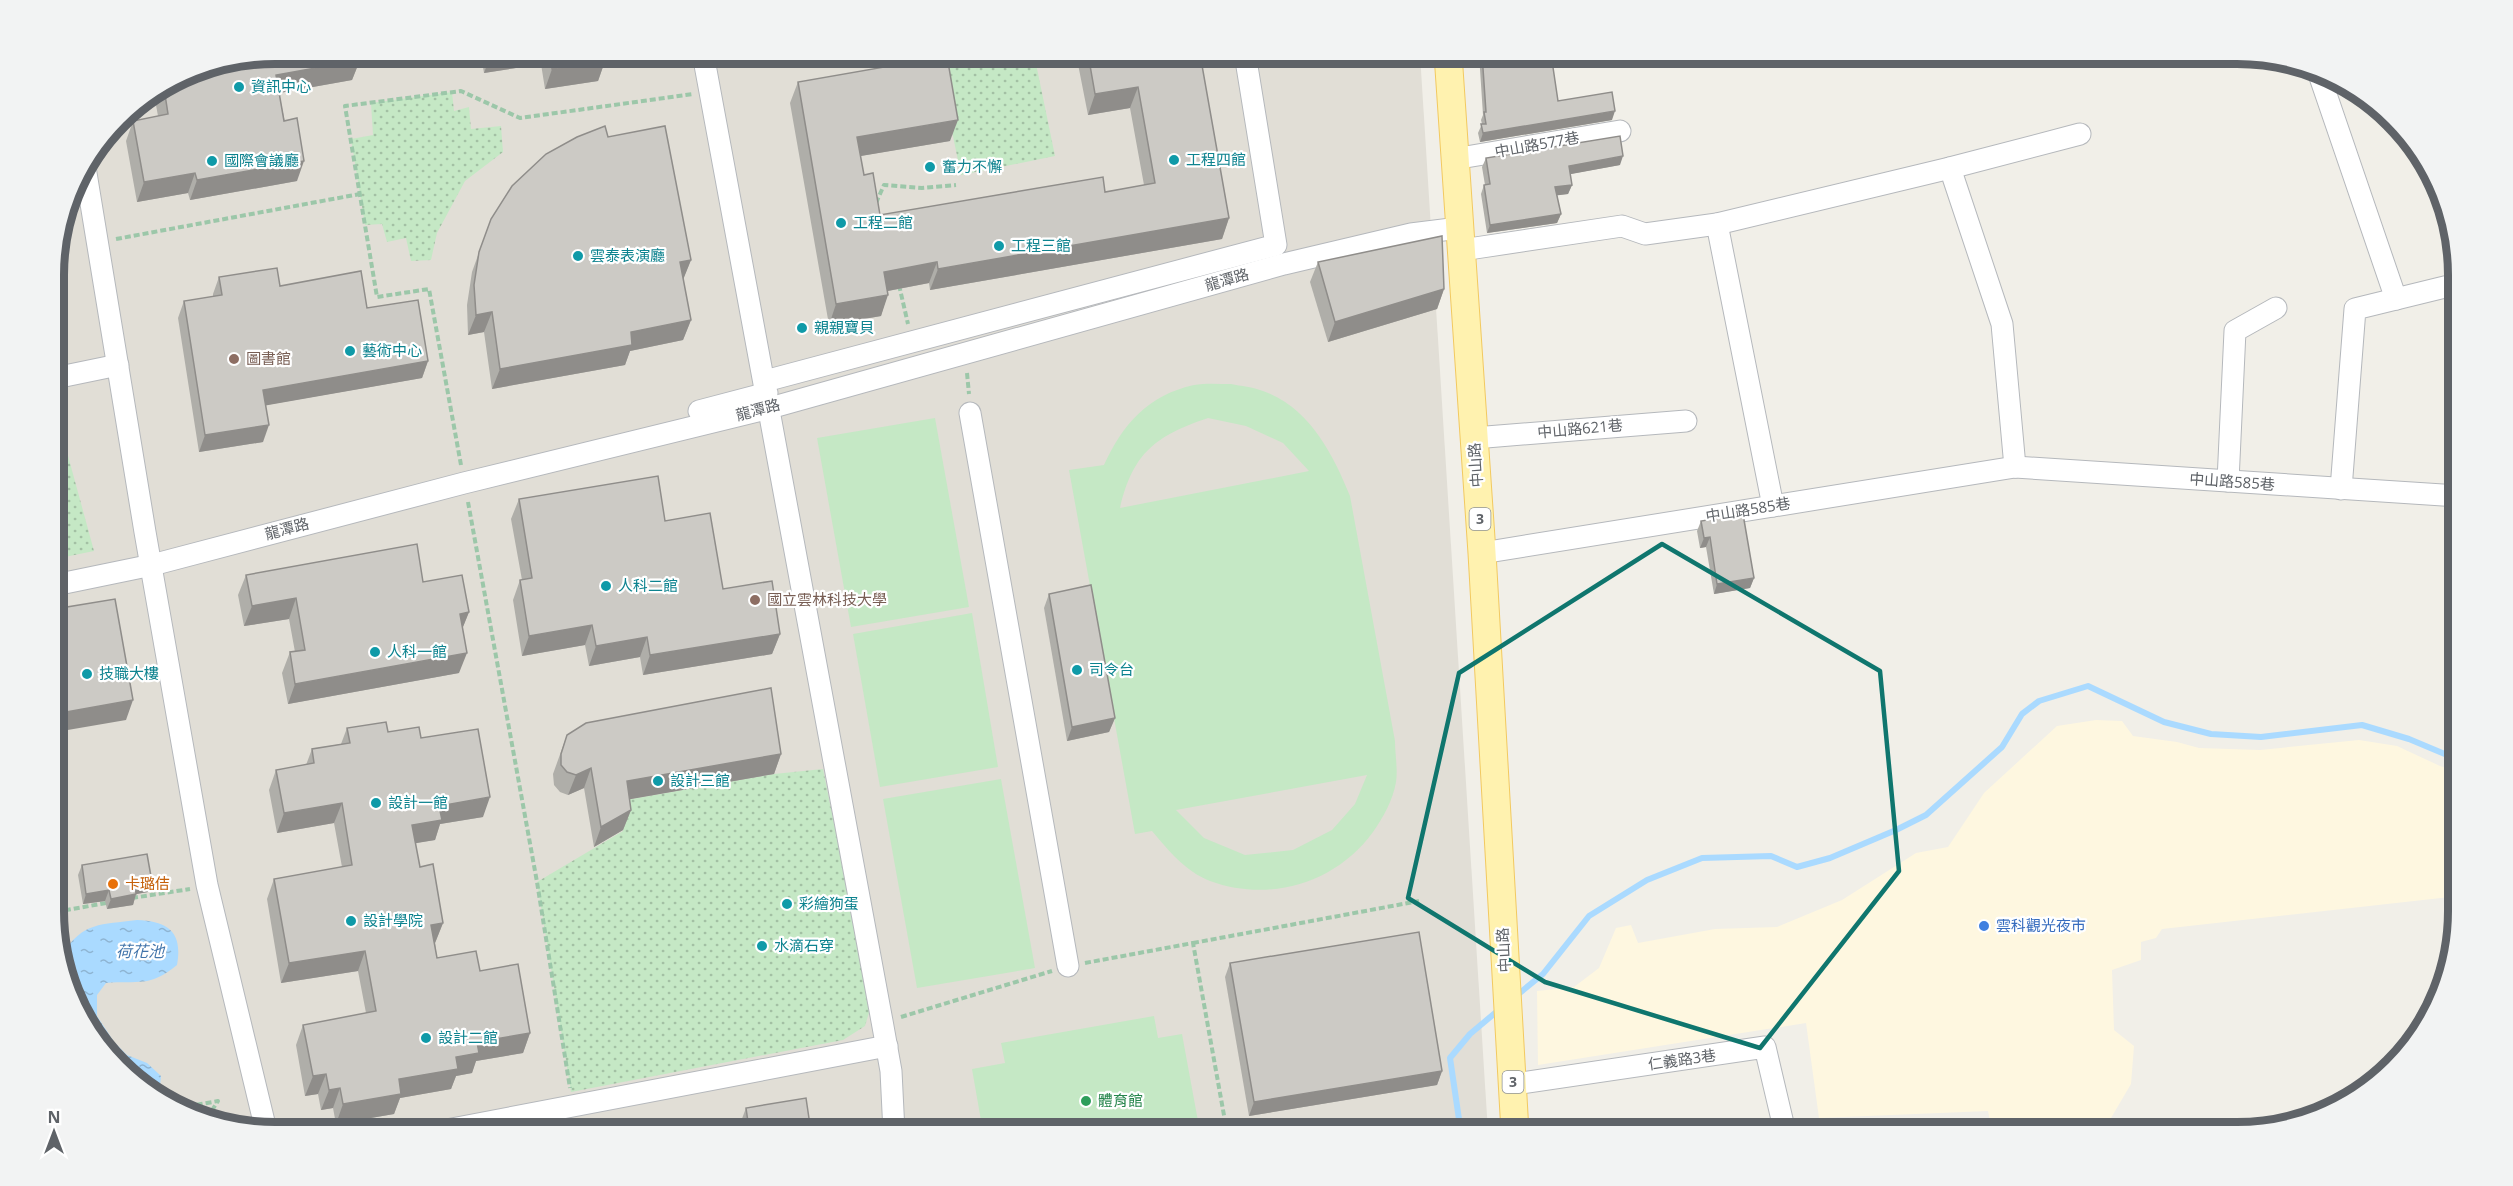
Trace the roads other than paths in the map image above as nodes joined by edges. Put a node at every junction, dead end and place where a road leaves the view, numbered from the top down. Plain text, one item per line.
1 (1449, 64) edge
2 (705, 65) edge
3 (1247, 65) edge
4 (2322, 83) edge
5 (1620, 131) dead end
6 (2080, 134) dead end
7 (1454, 159) junction
8 (1950, 168) junction
9 (87, 180) edge
10 (1717, 224) junction
11 (1460, 239) junction
12 (2448, 286) edge
13 (2396, 299) junction
14 (2276, 308) dead end
15 (118, 365) junction
16 (65, 376) edge
17 (767, 394) junction
18 (970, 413) dead end
19 (1686, 421) dead end
20 (1474, 438) junction
21 (2015, 467) junction
22 (2228, 481) junction
23 (2342, 489) junction
24 (2448, 495) edge
25 (1773, 506) junction
26 (1482, 553) junction
27 (150, 559) junction
28 (65, 582) edge
29 (1068, 966) road end
30 (886, 1046) junction
31 (1514, 1084) junction
32 (264, 1121) edge
33 (1515, 1121) edge
34 (1782, 1121) edge
35 (489, 1122) edge
36 (893, 1122) edge

1 - 7 main road, 中山路 / 3
2 - 17 street
3 - 17 street
4 - 13 street
5 - 7 street, 中山路577巷
6 - 8 street
7 - 11 main road, 中山路 / 3
8 - 10 street
8 - 21 street
9 - 15 street
10 - 11 street
10 - 25 street
11 - 17 street, 龍潭路
11 - 20 main road, 中山路 / 3
12 - 13 street
13 - 23 street
14 - 22 street
15 - 16 street
15 - 27 street
17 - 27 street
17 - 27 street, 龍潭路
17 - 30 street
18 - 29 street
19 - 20 street, 中山路621巷
20 - 26 main road, 中山路 / 3
21 - 22 street, 中山路585巷
21 - 25 street, 中山路585巷
22 - 23 street, 中山路585巷
23 - 24 street, 中山路585巷
25 - 26 street, 中山路585巷
26 - 31 main road, 中山路 / 3
27 - 28 street, 龍潭路
27 - 32 street
30 - 35 street
30 - 36 street
31 - 33 main road, 3
31 - 34 street, 仁義路3巷

